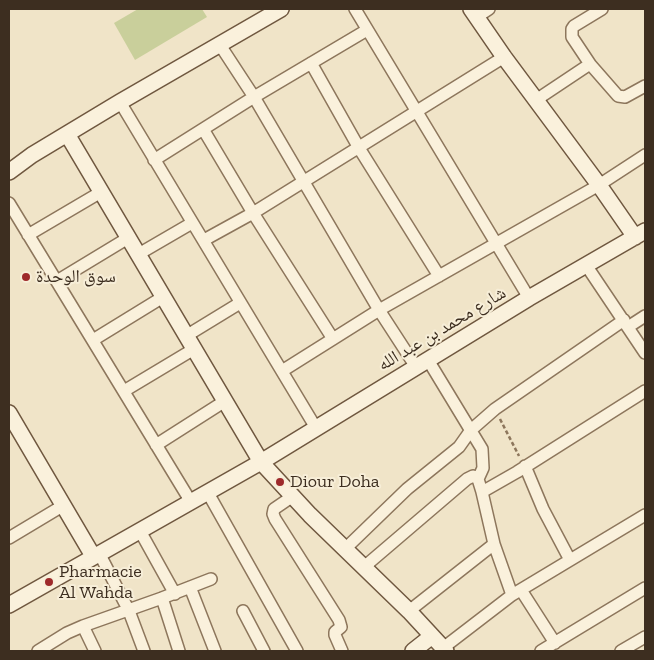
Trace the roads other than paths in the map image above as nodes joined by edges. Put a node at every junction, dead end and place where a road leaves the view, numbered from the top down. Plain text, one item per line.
1 (281, 9) edge
2 (355, 9) edge
3 (602, 9) edge
4 (479, 11) edge
5 (367, 30) junction
6 (220, 45) junction
7 (504, 57) junction
8 (310, 63) junction
9 (590, 64) junction
10 (645, 86) edge
11 (254, 96) junction
12 (536, 100) junction
13 (120, 102) junction
14 (416, 111) junction
15 (203, 129) junction
16 (67, 134) junction
17 (359, 148) junction
18 (645, 155) edge
19 (154, 160) junction
20 (9, 172) edge
21 (303, 182) junction
22 (599, 185) junction
23 (101, 192) junction
24 (9, 203) edge
25 (253, 213) junction
26 (192, 223) junction
27 (640, 234) edge
28 (28, 235) junction
29 (128, 238) junction
30 (204, 240) junction
31 (496, 242) junction
32 (137, 255) junction
33 (586, 265) junction
34 (438, 276) junction
35 (57, 282) junction
36 (163, 297) junction
37 (529, 298) junction
38 (240, 304) junction
39 (379, 310) junction
40 (645, 316) edge
41 (626, 323) junction
42 (186, 336) junction
43 (333, 339) junction
44 (93, 340) junction
45 (194, 349) junction
46 (645, 353) edge
47 (422, 363) junction
48 (282, 371) junction
49 (124, 391) junction
50 (645, 391) edge
51 (225, 401) junction
52 (9, 413) edge
53 (316, 428) junction
54 (471, 430) junction
55 (156, 444) junction
56 (262, 462) junction
57 (525, 466) junction
58 (478, 480) junction
59 (482, 492) junction
60 (208, 493) junction
61 (293, 496) junction
62 (191, 502) junction
63 (64, 505) junction
64 (645, 515) edge
65 (140, 531) junction
66 (9, 538) edge
67 (494, 544) junction
68 (345, 549) junction
69 (96, 555) junction
70 (570, 560) junction
71 (364, 567) junction
72 (211, 579) dead end
73 (190, 587) junction
74 (645, 588) edge
75 (516, 593) junction
76 (175, 594) junction
77 (162, 598) junction
78 (9, 604) edge
79 (129, 610) junction
80 (244, 611) dead end
81 (409, 611) junction
82 (83, 626) junction
83 (432, 636) junction
84 (645, 637) edge
85 (554, 642) junction
86 (445, 649) edge
87 (39, 651) edge
88 (94, 651) edge
89 (144, 651) edge
90 (179, 651) edge
91 (215, 651) edge
92 (264, 651) edge
93 (297, 651) edge
94 (342, 651) edge
95 (413, 651) edge
96 (541, 651) edge
97 (621, 651) edge

1 - 6 street
2 - 5 street
3 - 9 street
4 - 7 street
5 - 8 street
5 - 14 street
6 - 11 street
6 - 13 street
7 - 12 street
7 - 14 street
8 - 11 street
8 - 17 street
9 - 10 street
9 - 12 street
11 - 15 street
11 - 21 street
12 - 22 street
13 - 16 street
13 - 19 street
14 - 17 street
14 - 31 street
15 - 19 street
15 - 25 street
16 - 20 street
16 - 23 street
17 - 21 street
17 - 34 street
18 - 22 street
19 - 26 street
21 - 25 street
21 - 39 street
22 - 27 street
22 - 31 street
23 - 28 street
23 - 29 street
24 - 28 street
25 - 30 street
25 - 43 street
26 - 30 street
26 - 32 street
27 - 33 street, شارع محمد بن عبد الله
28 - 35 street
29 - 32 street
29 - 35 street
30 - 38 street
31 - 34 street
31 - 37 street
32 - 36 street
33 - 37 street, شارع محمد بن عبد الله
33 - 41 street
34 - 39 street
35 - 44 street
36 - 42 street
36 - 44 street
37 - 47 street, شارع محمد بن عبد الله
38 - 42 street
38 - 48 street
39 - 43 street
39 - 47 street
40 - 41 street
41 - 46 street
41 - 54 street
42 - 45 street
43 - 48 street
44 - 49 street
45 - 49 street
45 - 51 street
47 - 53 street, شارع محمد بن عبد الله
47 - 54 street
48 - 53 street
49 - 55 street
50 - 57 street
51 - 55 street
51 - 56 street
52 - 63 street
53 - 56 street, شارع محمد بن عبد الله
54 - 58 street
54 - 68 street
55 - 62 street
56 - 60 street, شارع محمد بن عبد الله
56 - 61 street
57 - 59 street
57 - 70 street
58 - 59 street
58 - 71 street
59 - 67 street
60 - 62 street, شارع محمد بن عبد الله
60 - 93 street
61 - 68 street
61 - 94 street
62 - 65 street, شارع محمد بن عبد الله
63 - 66 street
63 - 69 street
64 - 70 street
65 - 69 street, شارع محمد بن عبد الله
65 - 76 street
67 - 75 street
67 - 81 street
68 - 71 street
69 - 78 street, شارع محمد بن عبد الله
69 - 79 street
70 - 75 street
71 - 81 street
72 - 73 street
73 - 76 street
73 - 91 street
74 - 85 street
75 - 85 street
75 - 86 street
76 - 77 street
77 - 79 street
77 - 90 street
79 - 82 street
79 - 89 street
80 - 92 street
81 - 83 street
82 - 87 street
82 - 88 street
83 - 86 street
83 - 95 street
84 - 97 street
85 - 96 street

